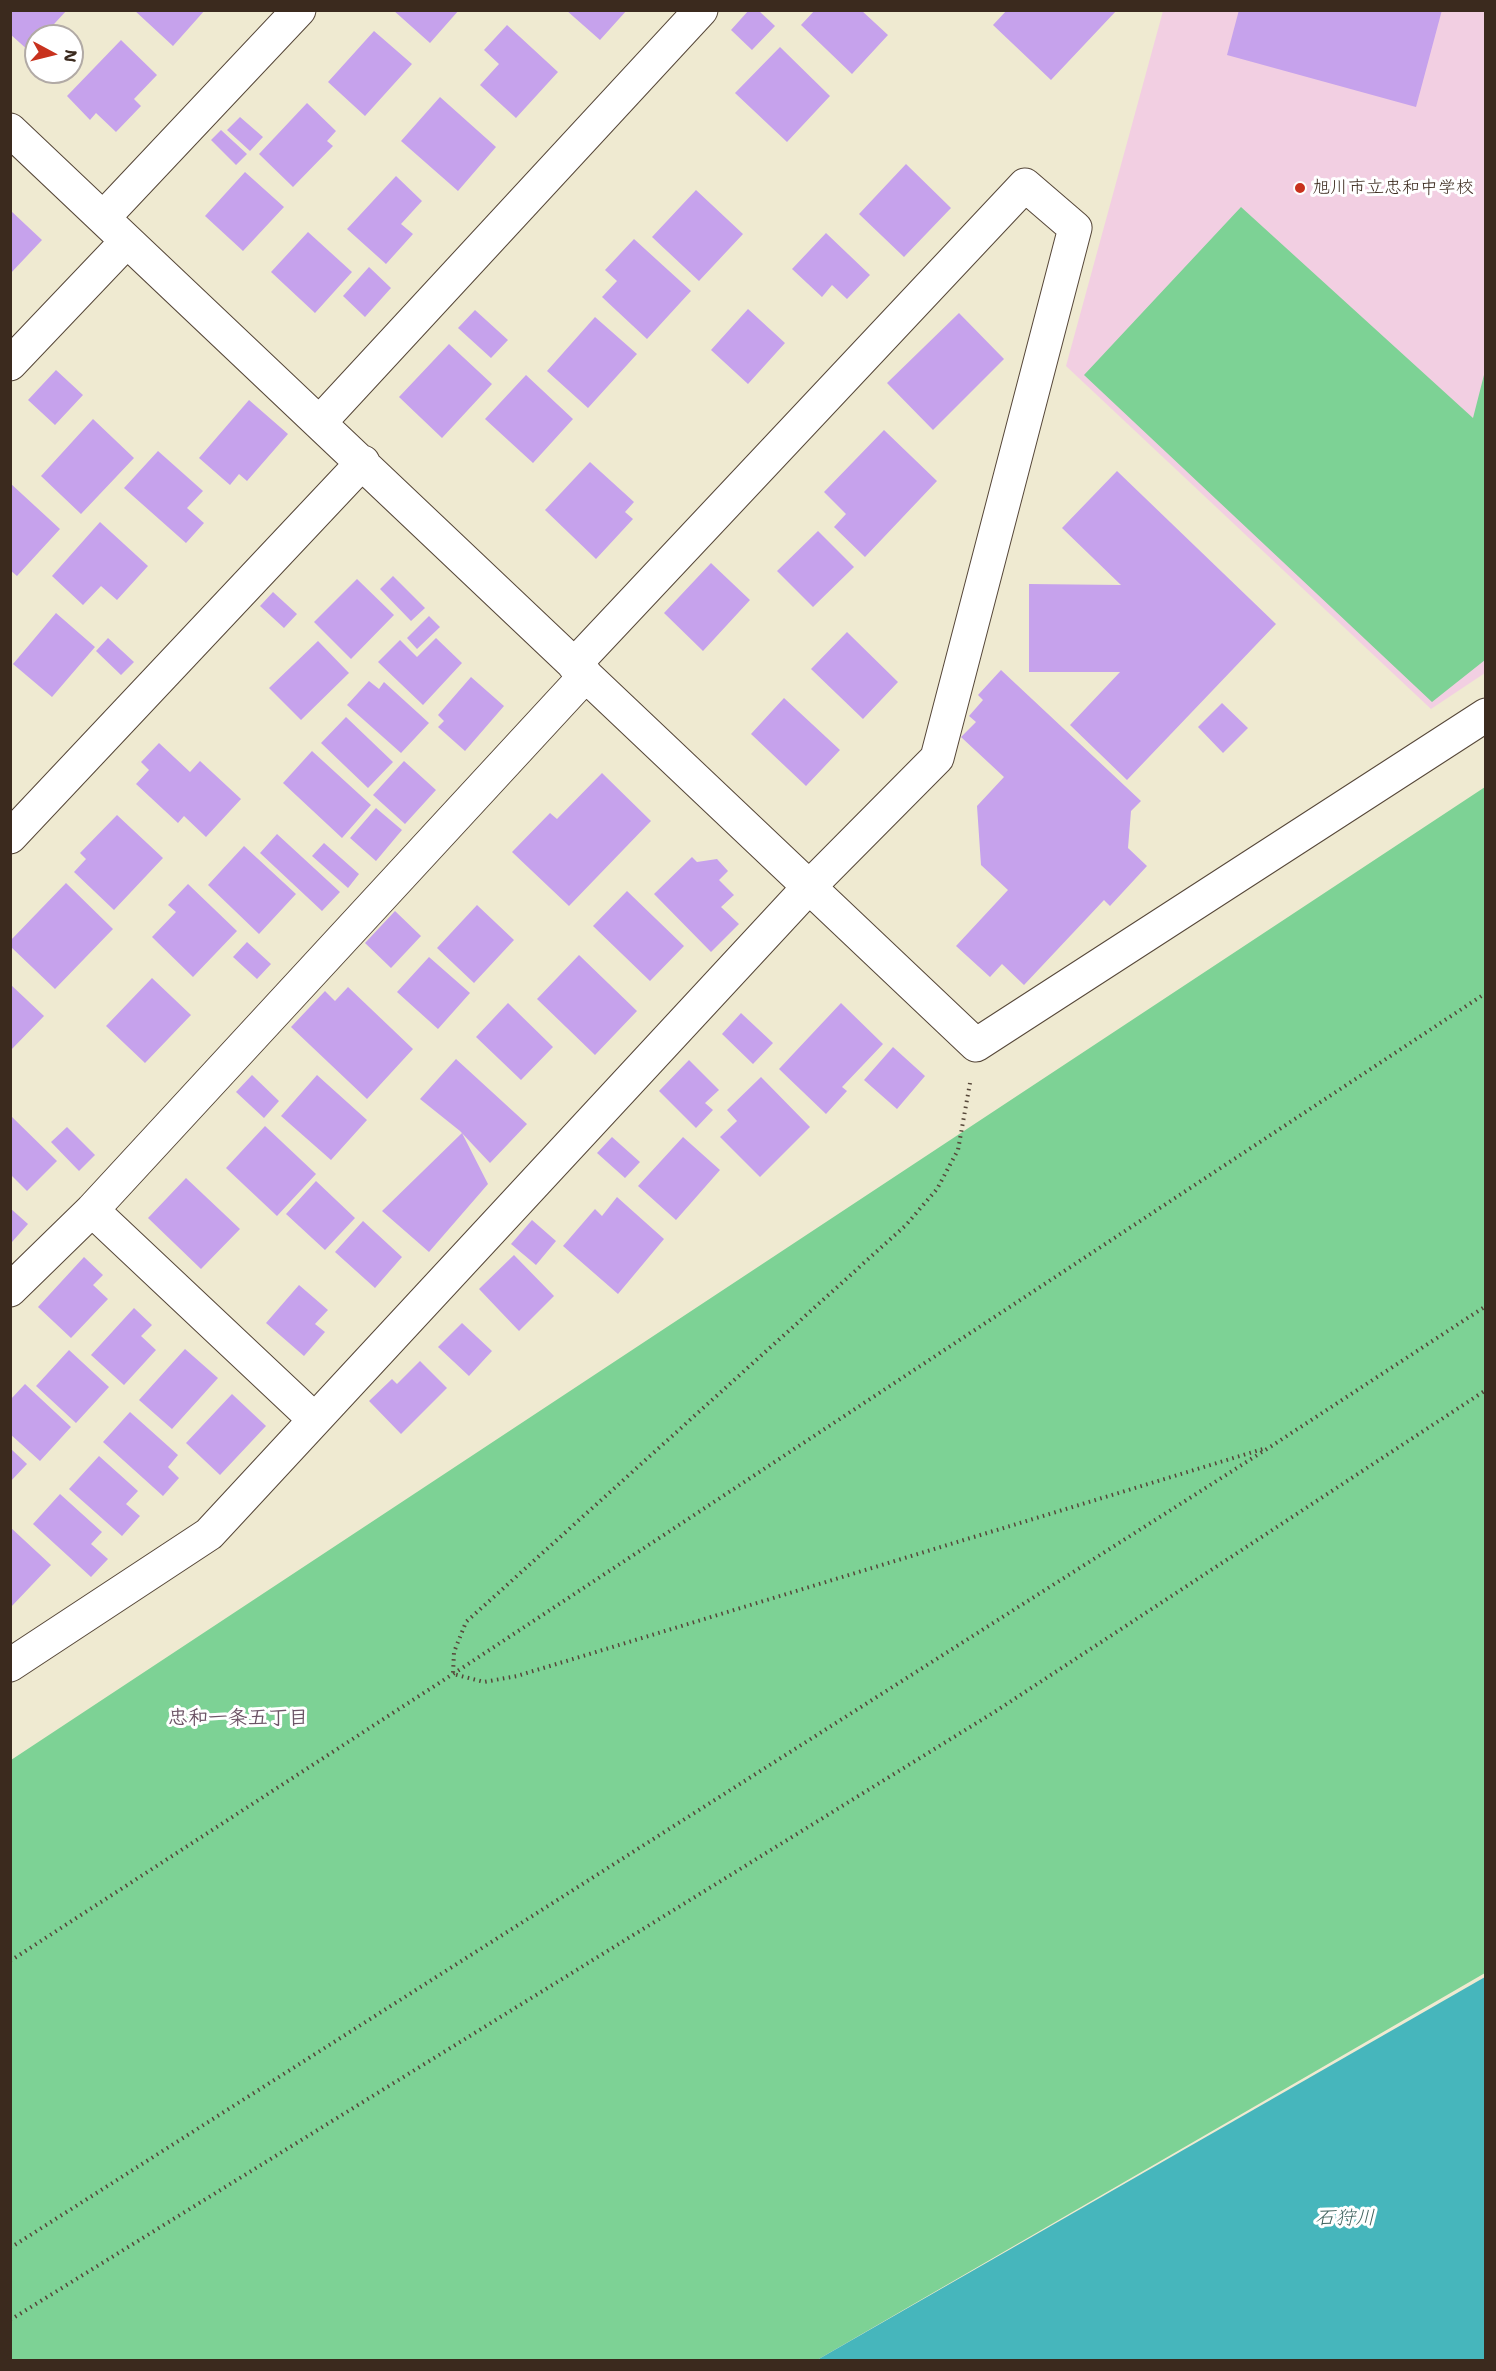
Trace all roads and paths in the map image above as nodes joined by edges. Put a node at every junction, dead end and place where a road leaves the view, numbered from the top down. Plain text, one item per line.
1 (299, 10) edge
2 (701, 10) edge
3 (10, 130) edge
4 (103, 218) junction
5 (126, 242) junction
6 (10, 364) edge
7 (320, 422) junction
8 (363, 462) junction
9 (580, 670) junction
10 (1485, 715) edge
11 (10, 837) edge
12 (808, 888) junction
13 (1485, 993) edge
14 (976, 1045) junction
15 (92, 1210) junction
16 (10, 1290) edge
17 (1485, 1306) edge
18 (1485, 1390) edge
19 (314, 1419) junction
20 (1270, 1447) junction
21 (10, 1665) edge
22 (453, 1674) junction
23 (10, 1961) edge
24 (10, 2248) edge
25 (10, 2320) edge

1 - 4 street
2 - 7 street
3 - 4 street
4 - 5 street
5 - 6 street
5 - 7 street
7 - 8 street
8 - 9 street
8 - 11 street
9 - 12 street
9 - 12 street
9 - 15 street
10 - 14 street
12 - 14 street
12 - 19 street
13 - 22 path
14 - 22 path
15 - 16 street
15 - 19 street
17 - 20 path
18 - 25 path
19 - 21 street
20 - 22 path
20 - 24 path
22 - 23 path

